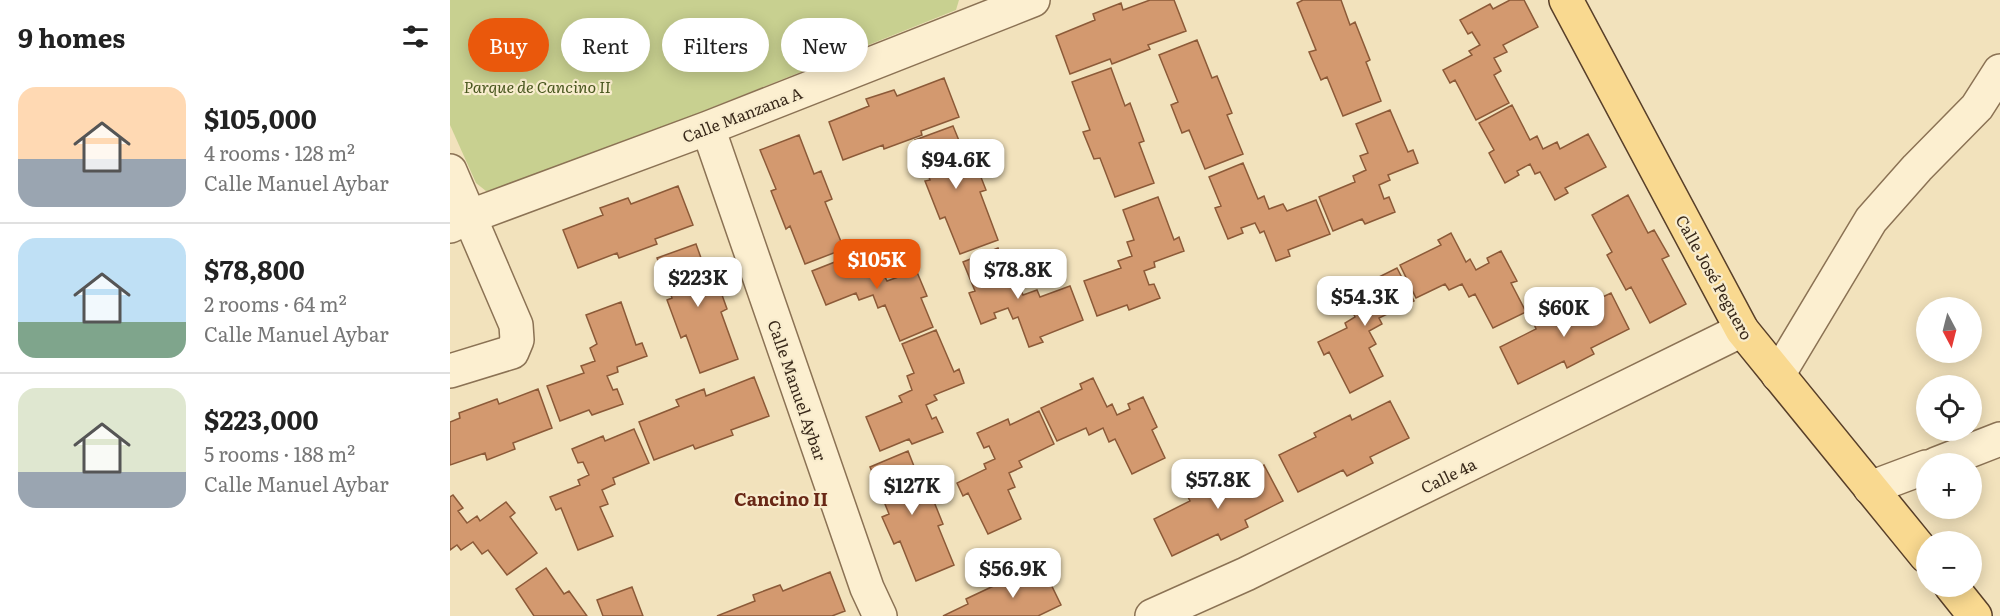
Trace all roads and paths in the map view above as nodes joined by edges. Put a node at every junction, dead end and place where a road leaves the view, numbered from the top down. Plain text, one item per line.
1 (1033, 0) edge
2 (1566, 0) edge
3 (974, 10) edge
4 (2000, 71) edge
5 (708, 128) junction
6 (450, 171) edge
7 (461, 221) edge
8 (1742, 330) junction
9 (450, 371) edge
10 (1778, 375) junction
11 (2000, 439) edge
12 (1964, 453) edge
13 (1916, 471) edge
14 (1870, 488) junction
15 (1916, 544) edge
16 (1960, 597) edge
17 (880, 616) edge
18 (1152, 616) edge
19 (1975, 616) edge

1 - 3 street, Calle Manzana A
2 - 8 main road, Calle José Peguero
3 - 5 street, Calle Manzana A
4 - 10 street
5 - 7 street, Calle Manzana A
5 - 17 street, Calle Manuel Aybar
6 - 7 street
7 - 9 street
8 - 10 main road, Calle José Peguero
8 - 18 street, Calle 4a
10 - 14 main road, Calle José Peguero
11 - 12 street
13 - 14 street
14 - 15 main road, Calle José Peguero
16 - 19 main road

